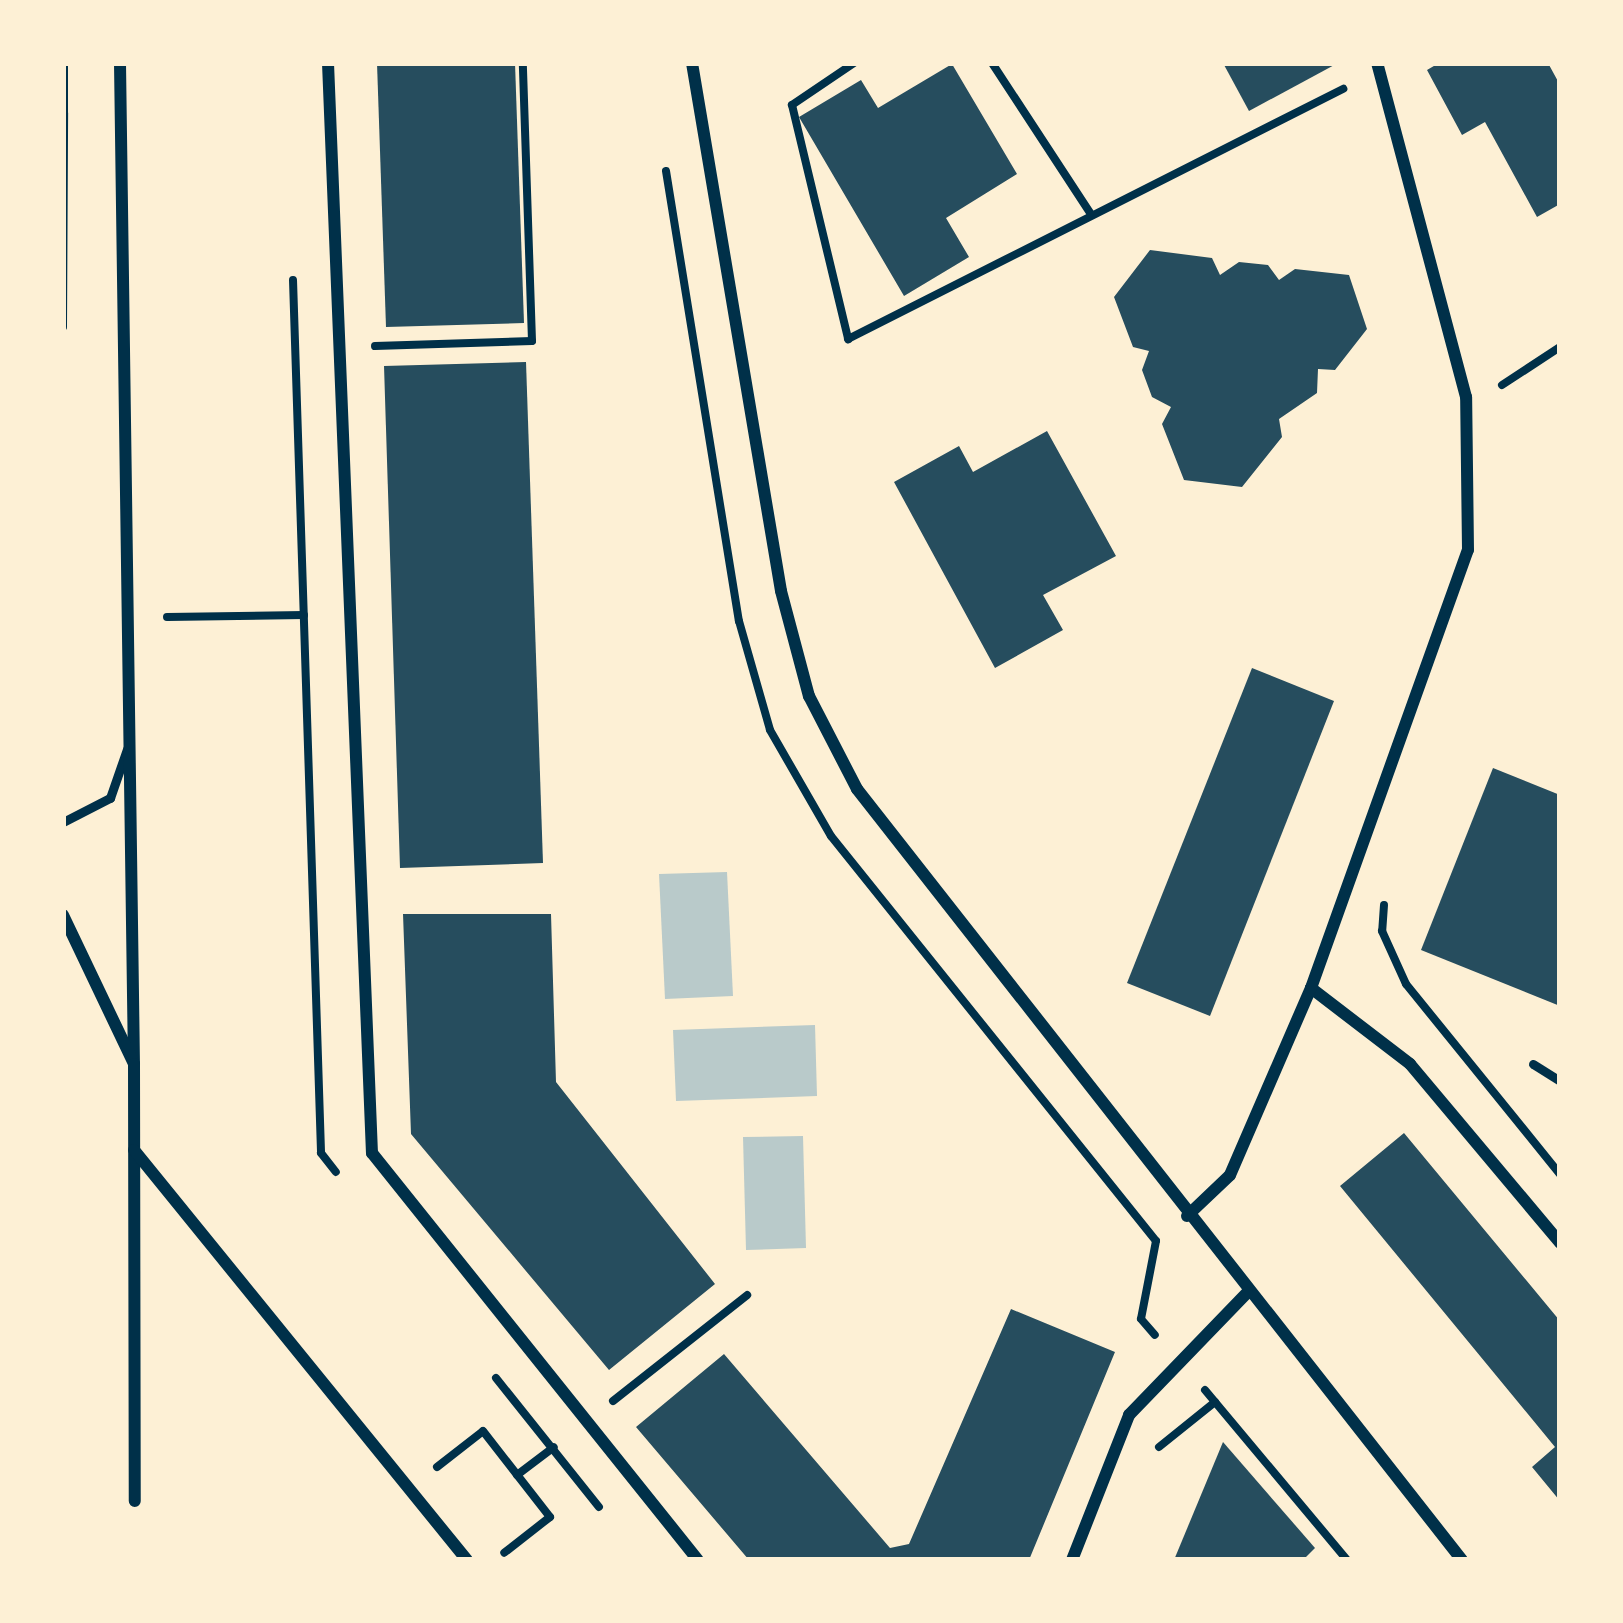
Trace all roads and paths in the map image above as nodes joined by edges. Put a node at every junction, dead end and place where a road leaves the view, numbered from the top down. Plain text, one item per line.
1 (64, 63) edge
2 (120, 63) edge
3 (328, 63) edge
4 (523, 63) edge
5 (692, 63) edge
6 (854, 63) edge
7 (992, 63) edge
8 (1377, 63) edge
9 (1348, 87) dead end
10 (63, 113) edge
11 (1090, 212) junction
12 (63, 327) edge
13 (334, 347) junction
14 (1560, 347) edge
15 (295, 348) dead end
16 (1466, 397) junction
17 (165, 594) dead end
18 (304, 615) dead end
19 (165, 617) junction
20 (166, 641) dead end
21 (131, 739) junction
22 (63, 822) edge
23 (63, 914) edge
24 (1311, 988) junction
25 (134, 1064) junction
26 (1532, 1064) dead end
27 (1560, 1081) edge
28 (134, 1149) junction
29 (1187, 1216) junction
30 (1560, 1243) edge
31 (1247, 1293) junction
32 (748, 1295) dead end
33 (587, 1421) junction
34 (420, 1450) dead end
35 (435, 1468) junction
36 (1149, 1472) dead end
37 (517, 1475) junction
38 (448, 1486) dead end
39 (136, 1501) dead end
40 (489, 1537) dead end
41 (506, 1557) edge
42 (467, 1560) edge
43 (698, 1560) edge
44 (1072, 1560) edge
45 (1347, 1560) edge
46 (1462, 1560) edge

1 - 10 path
2 - 21 street
3 - 13 street
4 - 13 path
5 - 29 street
6 - 11 path
7 - 11 path
8 - 16 street
9 - 11 path
10 - 12 path
13 - 15 path
13 - 33 street
14 - 16 path
16 - 24 street
17 - 19 path
18 - 19 path
19 - 20 path
21 - 22 lane
21 - 25 street
23 - 25 street
24 - 29 street
24 - 30 street
25 - 28 street
26 - 27 lane
28 - 39 street
28 - 42 street
29 - 31 street
31 - 44 street
31 - 46 street
32 - 33 path
33 - 37 path
33 - 43 street
34 - 35 path
35 - 37 path
35 - 38 path
36 - 45 path
37 - 41 path
40 - 41 path

